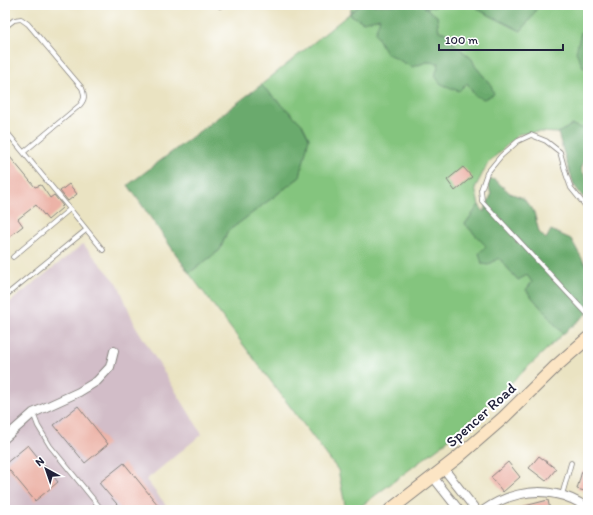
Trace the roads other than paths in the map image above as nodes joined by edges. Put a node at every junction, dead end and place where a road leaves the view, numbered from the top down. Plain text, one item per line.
1 (5, 27) edge
2 (5, 130) edge
3 (24, 152) junction
4 (70, 209) junction
5 (588, 209) edge
6 (86, 230) junction
7 (103, 250) dead end
8 (13, 257) dead end
9 (5, 296) edge
10 (588, 315) edge
11 (588, 338) edge
12 (114, 351) dead end
13 (33, 413) junction
14 (5, 438) edge
15 (570, 463) dead end
16 (444, 469) junction
17 (433, 477) junction
18 (562, 495) junction
19 (588, 508) edge
20 (102, 510) edge
21 (390, 510) edge
22 (459, 510) edge
23 (476, 510) edge
24 (484, 510) edge

1 - 3 lane
2 - 3 lane
3 - 4 lane
4 - 6 lane
4 - 8 lane
5 - 10 lane
6 - 7 lane
6 - 9 lane
11 - 16 street, Spencer Road
12 - 13 street
13 - 14 street
13 - 20 lane
15 - 18 lane
16 - 17 street, Spencer Road
16 - 23 street
17 - 21 street, Spencer Road
17 - 22 street
18 - 19 street
18 - 24 street

